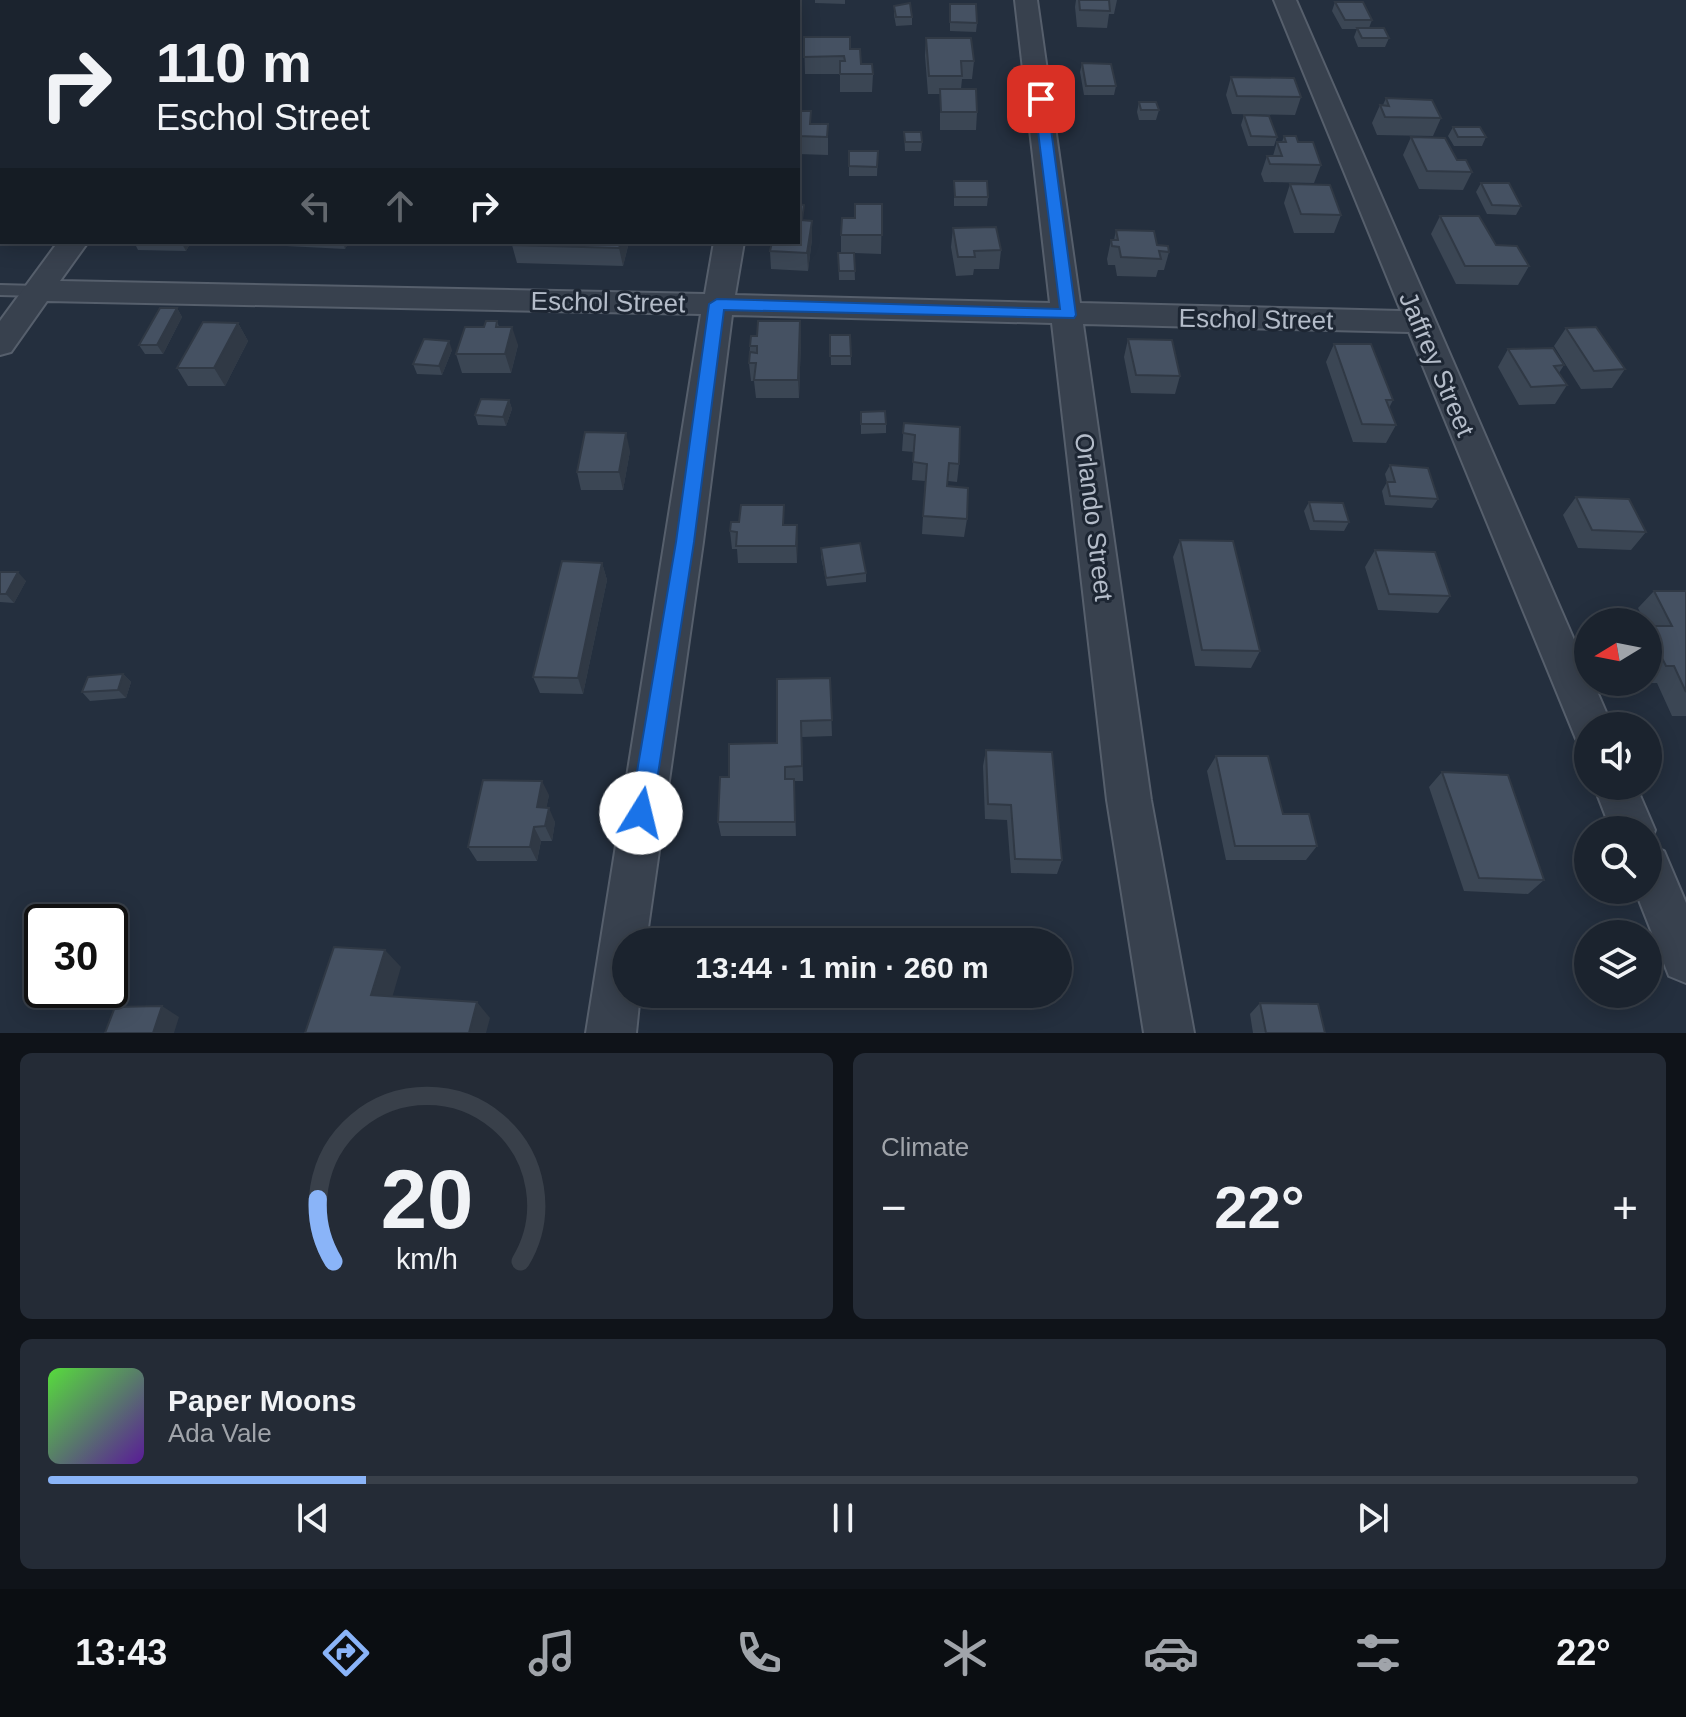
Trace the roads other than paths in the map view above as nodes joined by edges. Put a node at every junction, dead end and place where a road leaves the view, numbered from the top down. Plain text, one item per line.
1 (1026, 0) edge
2 (1285, 0) edge
3 (72, 244) edge
4 (729, 244) edge
5 (0, 290) edge
6 (38, 291) junction
7 (717, 304) junction
8 (1068, 315) junction
9 (1419, 322) junction
10 (0, 344) edge
11 (1585, 712) edge
12 (1662, 900) edge
13 (1686, 959) edge
14 (611, 1033) edge
15 (1169, 1033) edge

1 - 8 street, Orlando Street
2 - 9 street, Jaffrey Street
3 - 6 street
4 - 7 street
5 - 6 lane
6 - 7 street, Eschol Street
6 - 10 street
7 - 8 street, Eschol Street
7 - 14 street
8 - 9 street, Eschol Street
8 - 15 street, Orlando Street
9 - 11 street, Jaffrey Street
12 - 13 street

